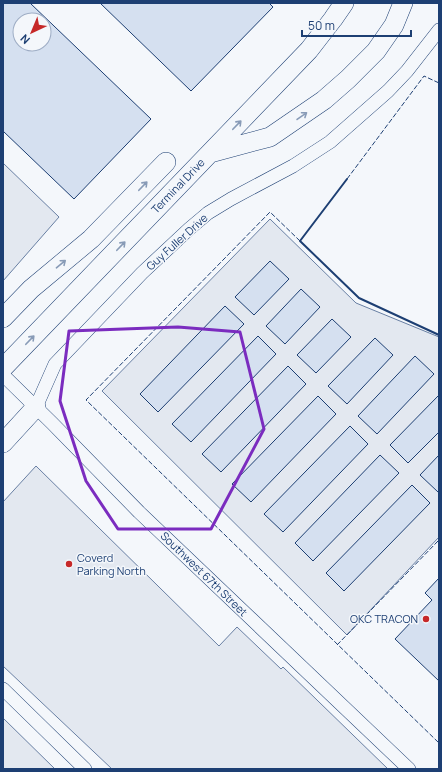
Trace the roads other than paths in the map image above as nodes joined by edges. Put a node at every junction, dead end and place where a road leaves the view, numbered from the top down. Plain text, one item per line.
1 (344, 3) edge
2 (403, 3) edge
3 (439, 30) edge
4 (210, 153) junction
5 (166, 162) dead end
6 (120, 209) junction
7 (139, 227) junction
8 (3, 318) edge
9 (3, 368) edge
10 (3, 375) edge
11 (36, 407) junction
12 (3, 443) edge
13 (3, 690) edge
14 (85, 769) edge
15 (409, 769) edge

4 -> 1 main road
4 -> 2 main road, Terminal Drive
3 - 11 street, Guy Fuller Drive
4 - 7 main road, Terminal Drive
6 -> 5 main road
6 - 7 main road
8 -> 6 main road
9 -> 7 main road, Terminal Drive
10 - 11 street, Southwest 67th Street
11 - 12 main road, Guy Fuller Drive
11 - 15 street, Southwest 67th Street
13 - 14 street

